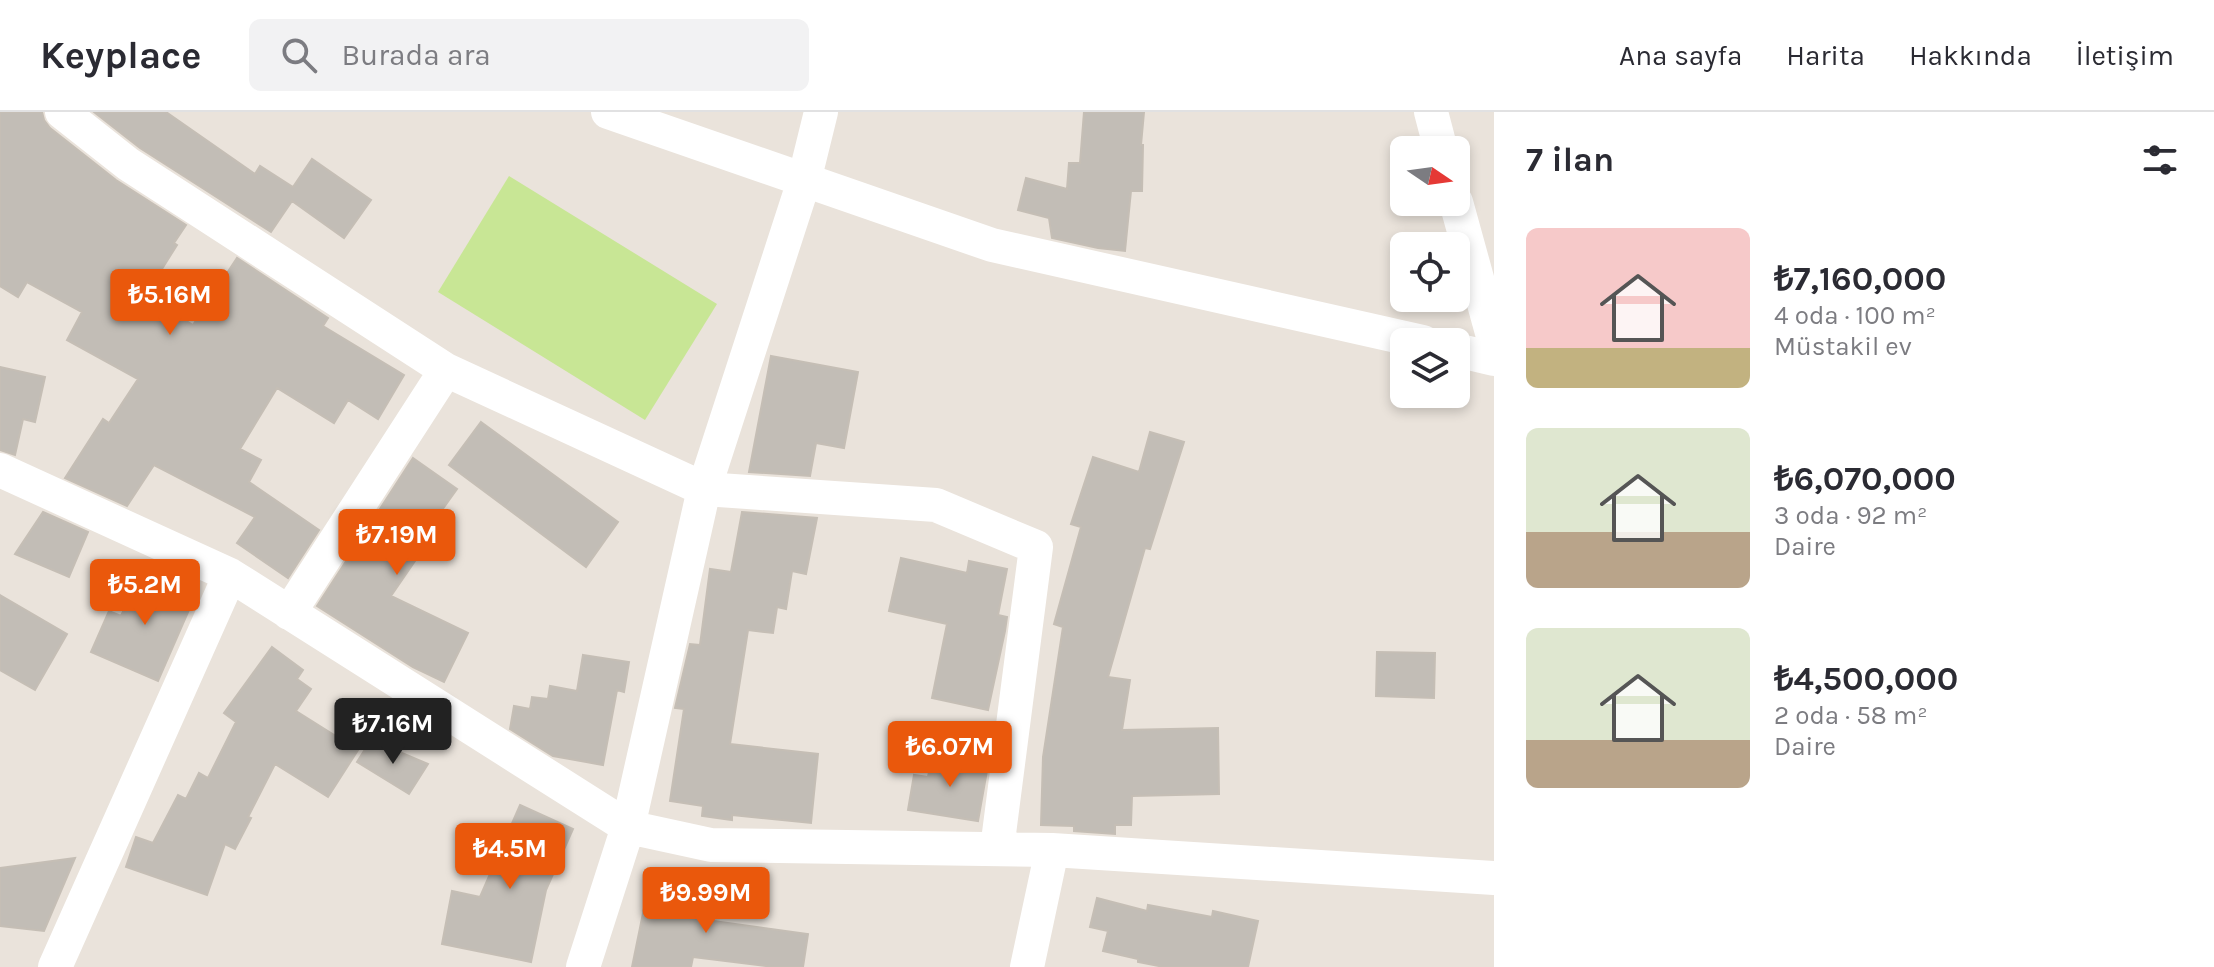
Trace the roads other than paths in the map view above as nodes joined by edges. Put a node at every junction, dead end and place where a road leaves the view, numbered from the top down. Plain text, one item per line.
1 (62, 112) edge
2 (608, 112) edge
3 (821, 112) edge
4 (1431, 112) edge
5 (1437, 136) edge
6 (804, 181) junction
7 (1461, 216) edge
8 (1484, 274) edge
9 (1390, 335) edge
10 (1494, 340) edge
11 (1470, 353) edge
12 (1494, 359) edge
13 (446, 370) junction
14 (0, 470) edge
15 (704, 489) junction
16 (230, 575) junction
17 (289, 613) junction
18 (628, 827) junction
19 (997, 849) junction
20 (1052, 850) junction
21 (1494, 878) edge
22 (55, 967) edge
23 (583, 967) edge
24 (1027, 967) edge

1 - 13 street
2 - 6 street
3 - 6 street
4 - 5 street
6 - 9 street
6 - 15 street
7 - 8 street
8 - 10 street
11 - 12 street
13 - 15 street
13 - 17 street
14 - 16 street
15 - 18 street
15 - 19 street
16 - 17 street
16 - 22 street
17 - 18 street
18 - 19 street
18 - 23 street
19 - 20 street
20 - 21 street
20 - 24 street

